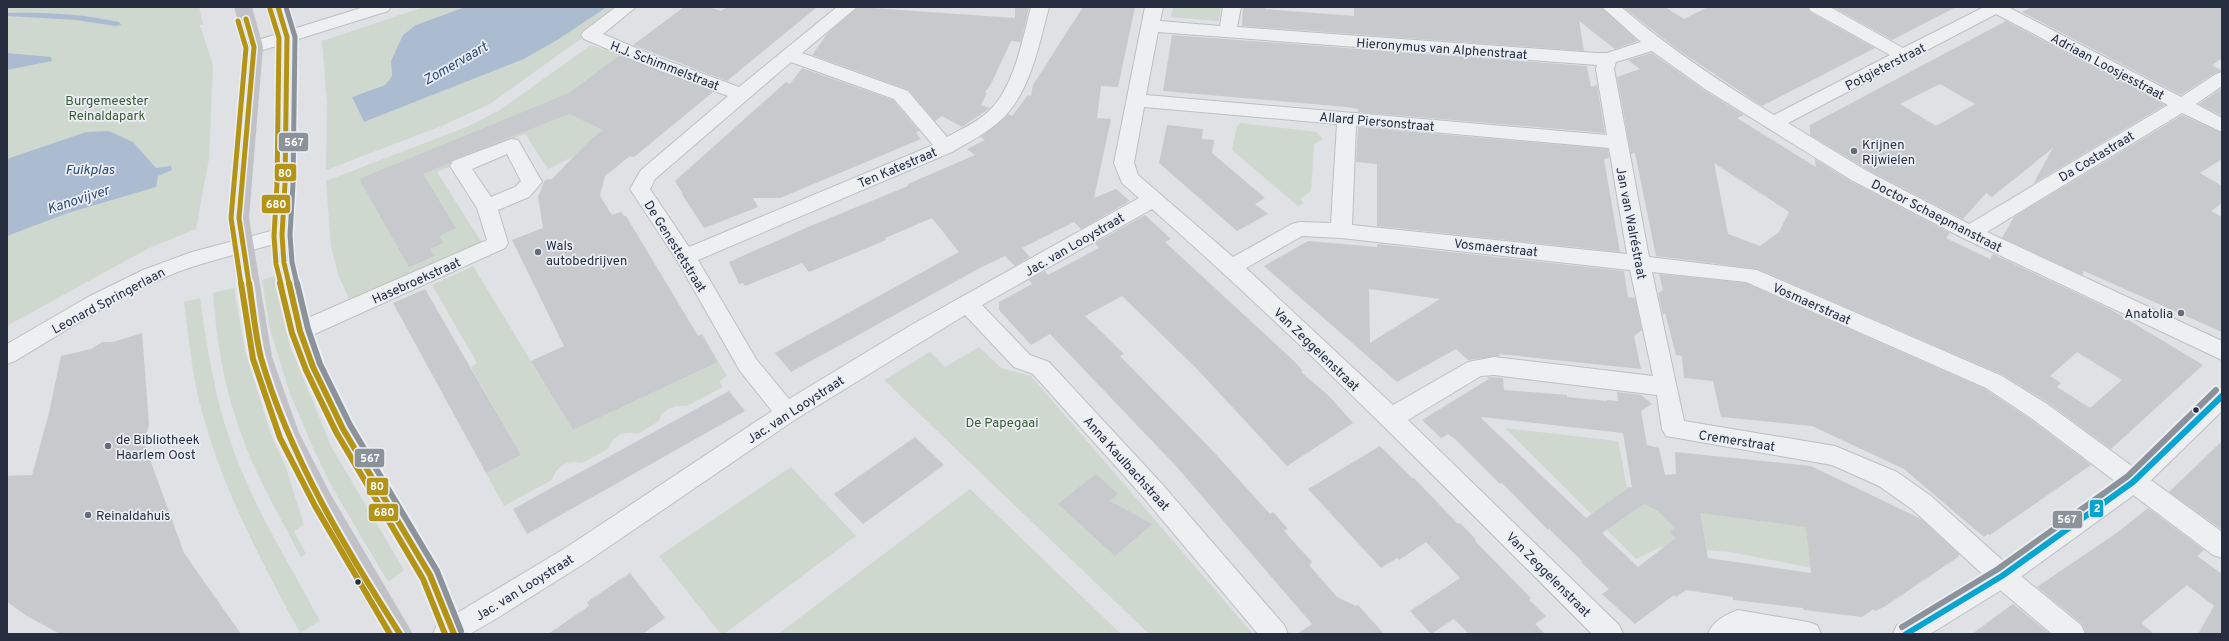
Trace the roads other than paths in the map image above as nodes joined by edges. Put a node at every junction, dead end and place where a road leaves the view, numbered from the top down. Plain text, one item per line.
1 (243, 7) edge
2 (278, 7) edge
3 (382, 7) edge
4 (627, 7) edge
5 (848, 7) edge
6 (1232, 7) edge
7 (1612, 7) edge
8 (1817, 7) edge
9 (1996, 7) edge
10 (1038, 12) edge
11 (1152, 17) edge
12 (1228, 32) junction
13 (287, 37) junction
14 (1654, 44) junction
15 (254, 47) junction
16 (789, 55) junction
17 (1904, 56) junction
18 (1608, 59) junction
19 (2222, 78) edge
20 (741, 94) junction
21 (1138, 100) junction
22 (2182, 105) junction
23 (1347, 119) junction
24 (1773, 123) junction
25 (2222, 126) edge
26 (1616, 142) junction
27 (945, 147) junction
28 (1153, 199) junction
29 (487, 207) dead end
30 (1341, 231) junction
31 (1970, 233) junction
32 (282, 235) junction
33 (243, 246) junction
34 (685, 257) junction
35 (1639, 262) junction
36 (1231, 266) junction
37 (968, 304) junction
38 (300, 331) junction
39 (2222, 351) edge
40 (7, 355) edge
41 (1667, 387) junction
42 (2222, 396) edge
43 (787, 413) junction
44 (1391, 418) junction
45 (2133, 482) junction
46 (2222, 547) edge
47 (2002, 576) junction
48 (450, 633) edge
49 (400, 634) edge
50 (1275, 634) edge
51 (1610, 634) edge
52 (1721, 634) edge
53 (1808, 634) edge
54 (1906, 634) edge
55 (2072, 634) edge

1 - 15 main road
2 - 13 main road
3 - 13 street
4 - 20 street, H.J. Schimmelstraat
5 - 16 street, De Genestetstraat
6 - 12 street
7 - 14 street, Doctor Schaepmanstraat
8 - 17 street
9 - 17 street, Potgieterstraat
9 - 22 street, Adriaan Loosjesstraat
10 - 27 street, Ten Katestraat
11 - 12 street, Van Zeggelenstraat
11 - 21 street, Van Zeggelenstraat
12 - 18 street, Hieronymus van Alphenstraat
13 - 15 street
13 - 32 main road
14 - 18 street, Hieronymus van Alphenstraat
14 - 24 street, Doctor Schaepmanstraat
15 - 33 main road
16 - 20 street, De Genestetstraat
16 - 27 street
17 - 24 street, Potgieterstraat
18 - 26 street, Jan van Walréstraat
19 - 22 street, Da Costastraat
20 - 34 street, De Genestetstraat
21 - 23 street, Allard Piersonstraat
21 - 28 street, Van Zeggelenstraat
22 - 25 street, Adriaan Loosjesstraat
22 - 31 street, Da Costastraat
23 - 26 street, Allard Piersonstraat
23 - 30 street
24 - 31 street, Doctor Schaepmanstraat
26 - 35 street, Jan van Walréstraat
27 - 34 street, Ten Katestraat
28 - 36 street, Van Zeggelenstraat
28 - 37 street, Jac. van Looystraat
29 - 38 street, Hasebroekstraat
30 - 35 street, Vosmaerstraat
30 - 36 street, Vosmaerstraat
31 - 39 street, Doctor Schaepmanstraat
32 - 33 street, Leonard Springerlaan
32 - 38 main road
33 - 40 street, Leonard Springerlaan
33 - 49 main road
34 - 43 street, De Genestetstraat
35 - 41 street, Jan van Walréstraat
35 - 45 street, Vosmaerstraat
36 - 44 street, Van Zeggelenstraat
37 - 43 street, Jac. van Looystraat
37 - 50 street, Anna Kaulbachstraat
38 - 48 main road
41 - 44 street
41 - 47 street, Cremerstraat
42 - 45 street
43 - 48 street, Jac. van Looystraat
44 - 51 street, Van Zeggelenstraat
45 - 46 street, Vosmaerstraat
45 - 47 street
47 - 54 street
47 - 55 street, Cremerstraat
52 - 53 street

